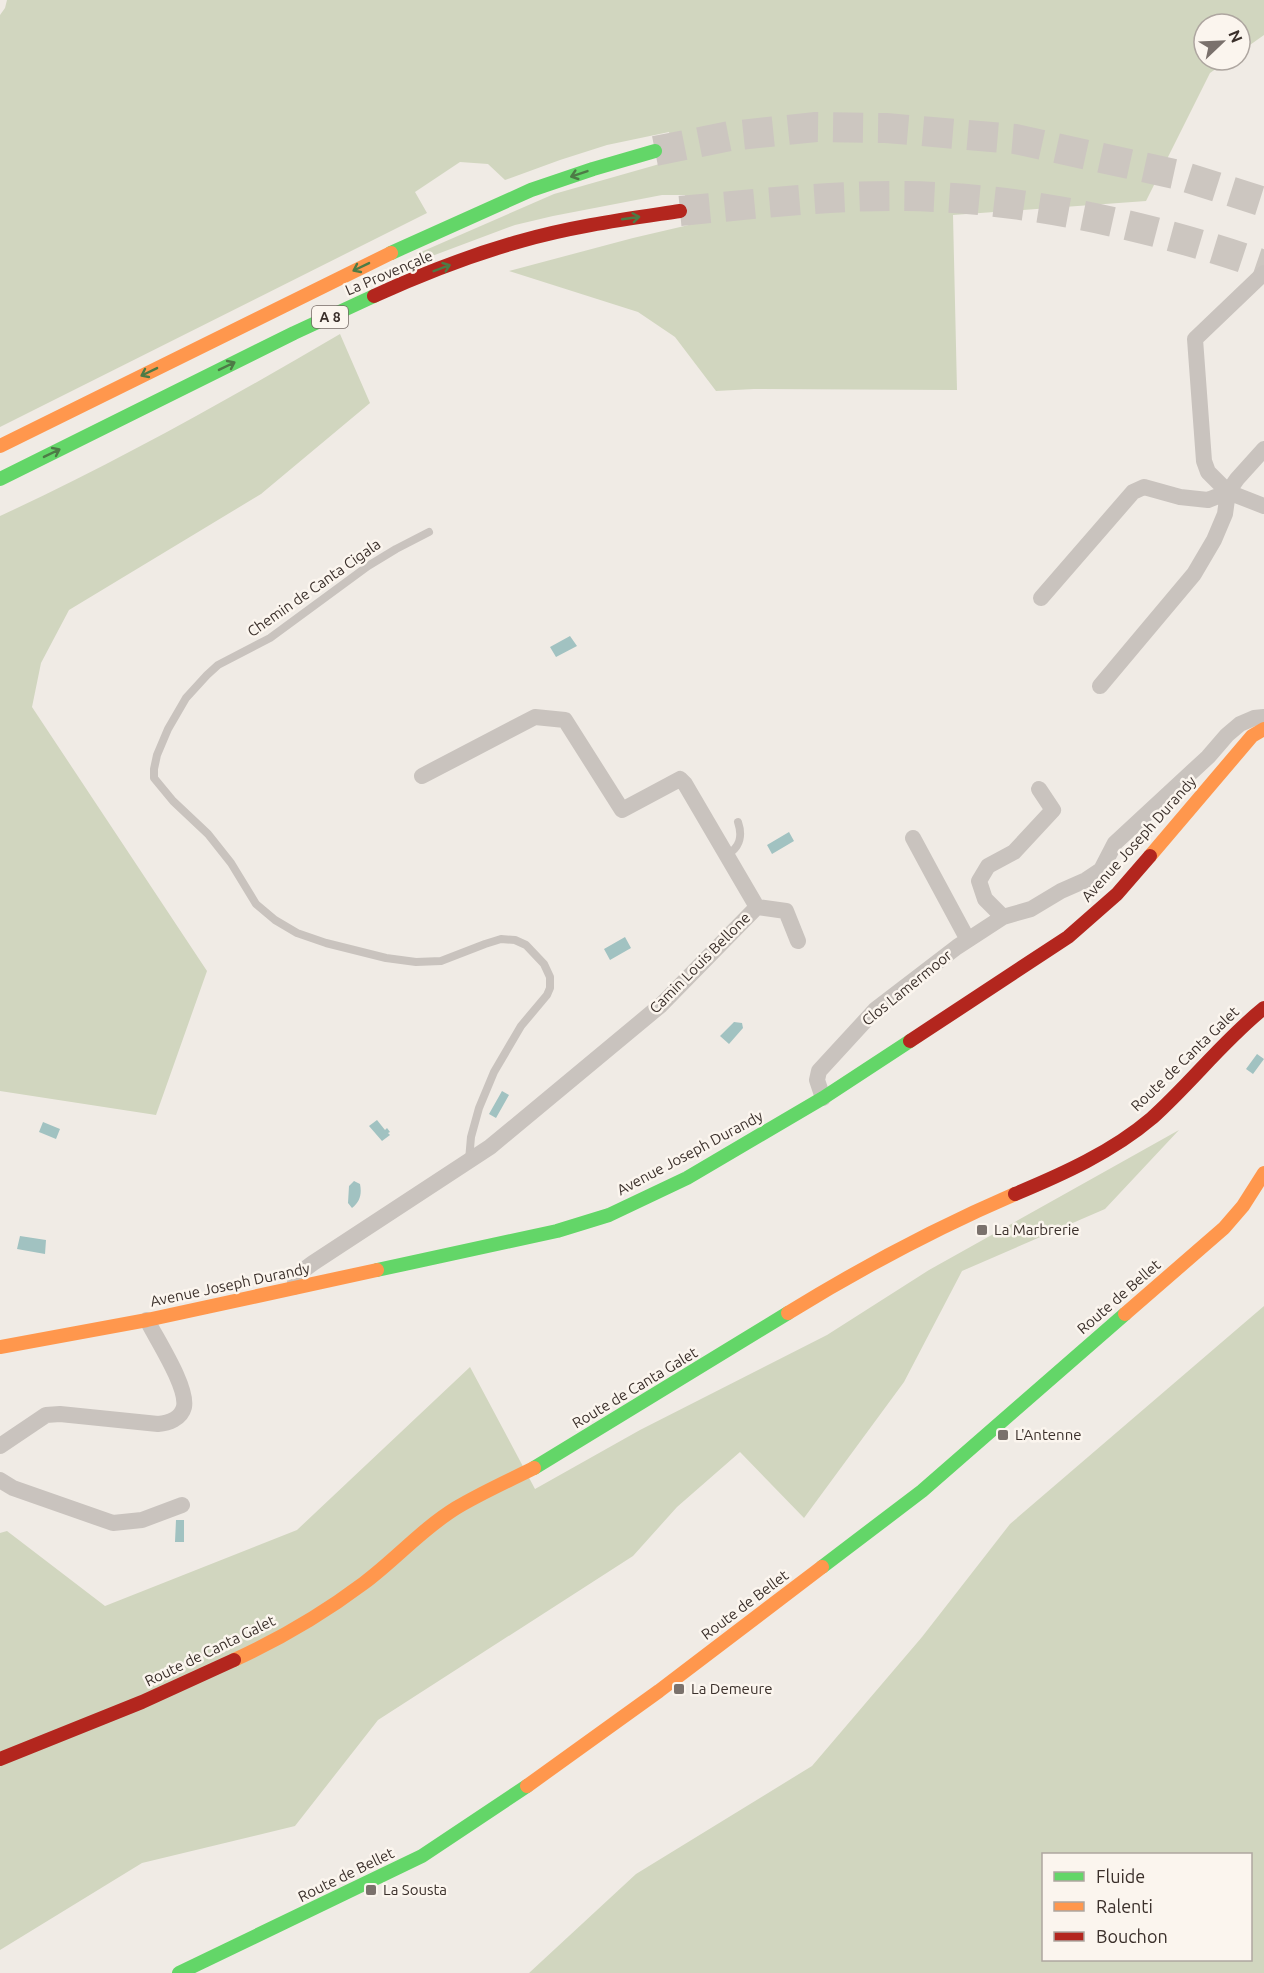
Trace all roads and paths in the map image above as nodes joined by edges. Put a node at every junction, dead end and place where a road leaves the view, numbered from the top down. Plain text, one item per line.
1 (655, 151) tunnel mouth
2 (680, 212) tunnel mouth
3 (1264, 273) edge
4 (0, 446) edge
5 (1264, 449) edge
6 (0, 479) edge
7 (1228, 492) junction
8 (1264, 506) edge
9 (429, 532) dead end
10 (1041, 598) dead end
11 (1100, 686) dead end
12 (1264, 717) edge
13 (1264, 729) edge
14 (422, 776) dead end
15 (1039, 789) dead end
16 (738, 822) dead end
17 (913, 838) dead end
18 (727, 855) junction
19 (757, 907) junction
20 (1003, 917) junction
21 (968, 940) junction
22 (798, 941) dead end
23 (1264, 1008) edge
24 (823, 1098) junction
25 (469, 1160) junction
26 (1264, 1173) edge
27 (294, 1287) junction
28 (147, 1320) junction
29 (0, 1347) edge
30 (0, 1446) edge
31 (0, 1480) edge
32 (182, 1505) dead end
33 (0, 1759) edge
34 (179, 1973) edge

1 -> 4 main road, La Provençale / A 8
6 -> 2 main road, La Provençale / A 8
3 - 7 street
5 - 7 street
7 - 8 street
7 - 10 street
7 - 11 street
9 - 25 lane, Chemin de Canta Cigala
12 - 20 street, Clos Lamermoor
13 - 24 main road, Avenue Joseph Durandy
14 - 18 street, Camin Louis Bellone
15 - 20 street
16 - 18 lane
17 - 21 street
18 - 19 street, Camin Louis Bellone
19 - 22 street
19 - 25 street, Camin Louis Bellone
20 - 21 street, Clos Lamermoor
21 - 24 street, Clos Lamermoor
23 - 33 main road, Route de Canta Galet
24 - 27 main road, Avenue Joseph Durandy
25 - 27 street, Camin Louis Bellone
26 - 34 main road, Route de Bellet
27 - 28 main road, Avenue Joseph Durandy
28 - 29 main road, Avenue Joseph Durandy
28 - 30 street
31 - 32 street

